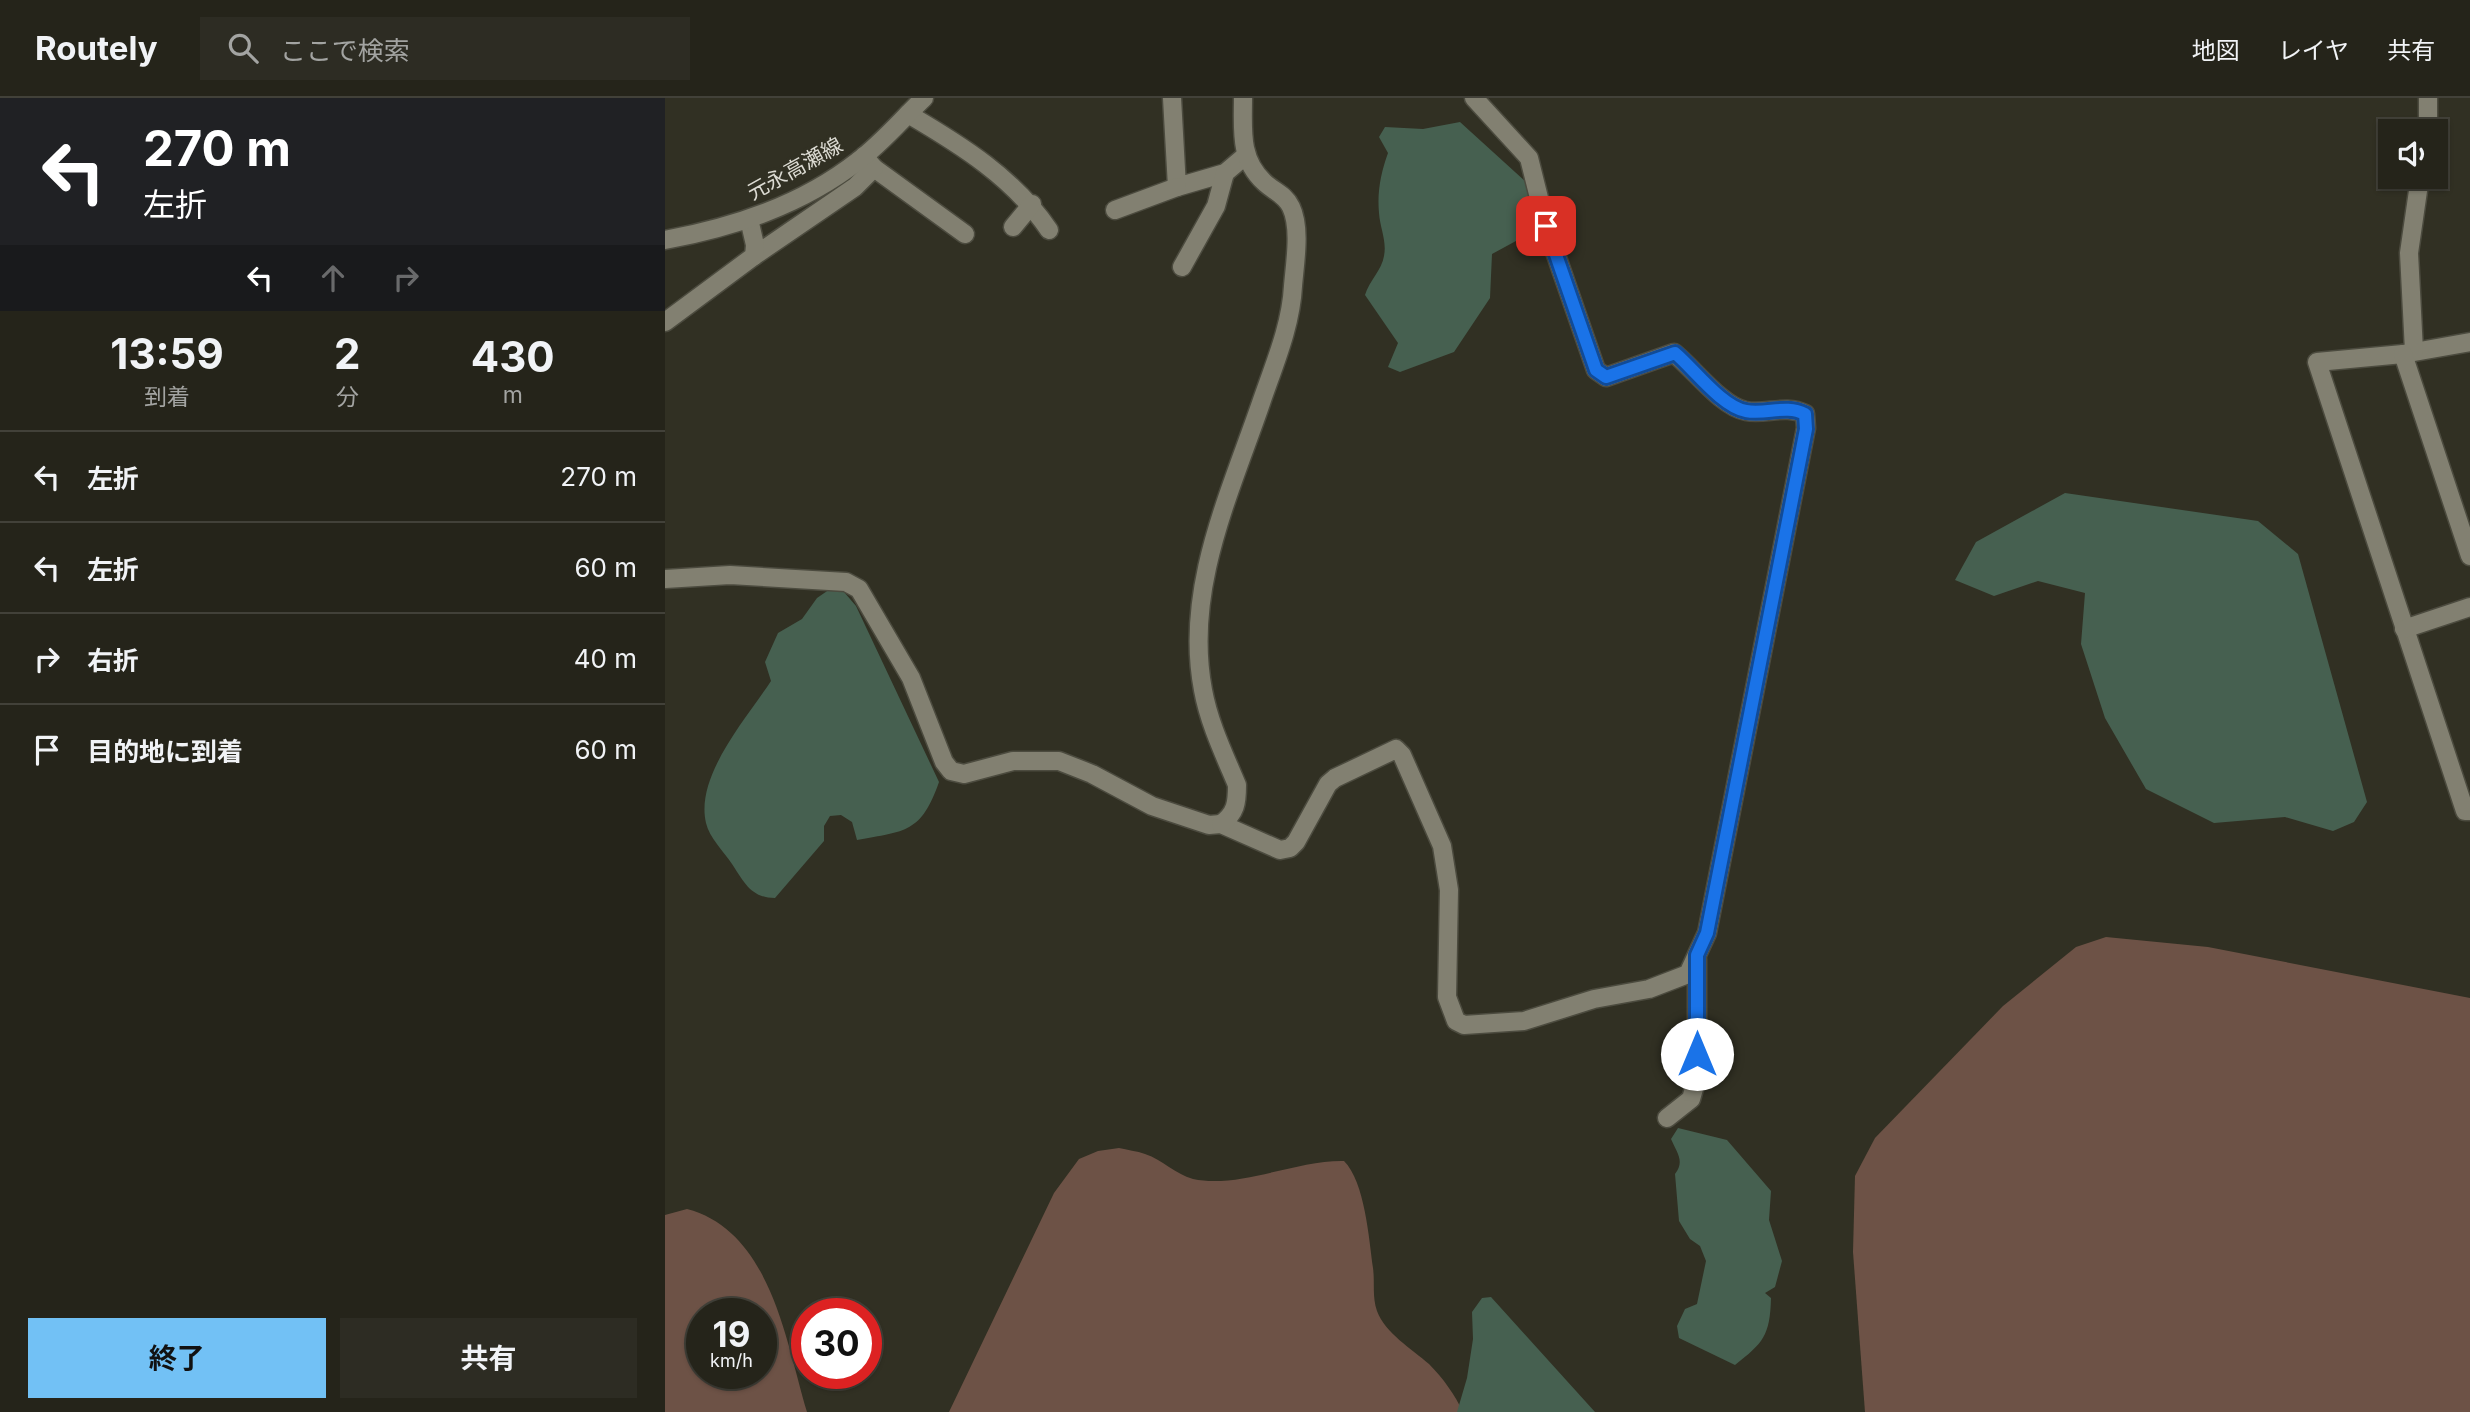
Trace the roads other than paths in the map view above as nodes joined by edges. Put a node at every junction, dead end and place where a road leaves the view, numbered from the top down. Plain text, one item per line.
1 (924, 98) edge
2 (1172, 98) edge
3 (1243, 98) edge
4 (1474, 98) edge
5 (2428, 98) edge
6 (908, 114) junction
7 (2431, 119) edge
8 (1245, 156) junction
9 (869, 162) junction
10 (1225, 173) junction
11 (1177, 187) junction
12 (2418, 189) edge
13 (1032, 204) junction
14 (1115, 210) dead end
15 (749, 219) junction
16 (1013, 228) dead end
17 (1049, 230) dead end
18 (965, 234) dead end
19 (665, 240) edge
20 (754, 256) junction
21 (1182, 267) dead end
22 (665, 322) edge
23 (2470, 342) edge
24 (2409, 352) junction
25 (2470, 556) edge
26 (665, 579) edge
27 (2470, 607) edge
28 (2404, 629) junction
29 (2470, 811) edge
30 (1221, 824) junction
31 (1697, 955) junction
32 (1667, 1118) dead end

1 - 6 street, 元永高瀬線
2 - 11 street
3 - 8 street
4 - 31 street
5 - 7 street
6 - 9 street, 元永高瀬線
6 - 13 street
8 - 10 street
8 - 30 street
9 - 15 street, 元永高瀬線
9 - 18 street
9 - 20 street
10 - 11 street
10 - 21 street
11 - 14 street
12 - 24 street
13 - 16 street
13 - 17 street
15 - 19 street, 元永高瀬線
15 - 20 street
20 - 22 street
23 - 24 street
24 - 25 street
24 - 28 street
26 - 30 street
27 - 28 street
28 - 29 street
30 - 31 street
31 - 32 street

